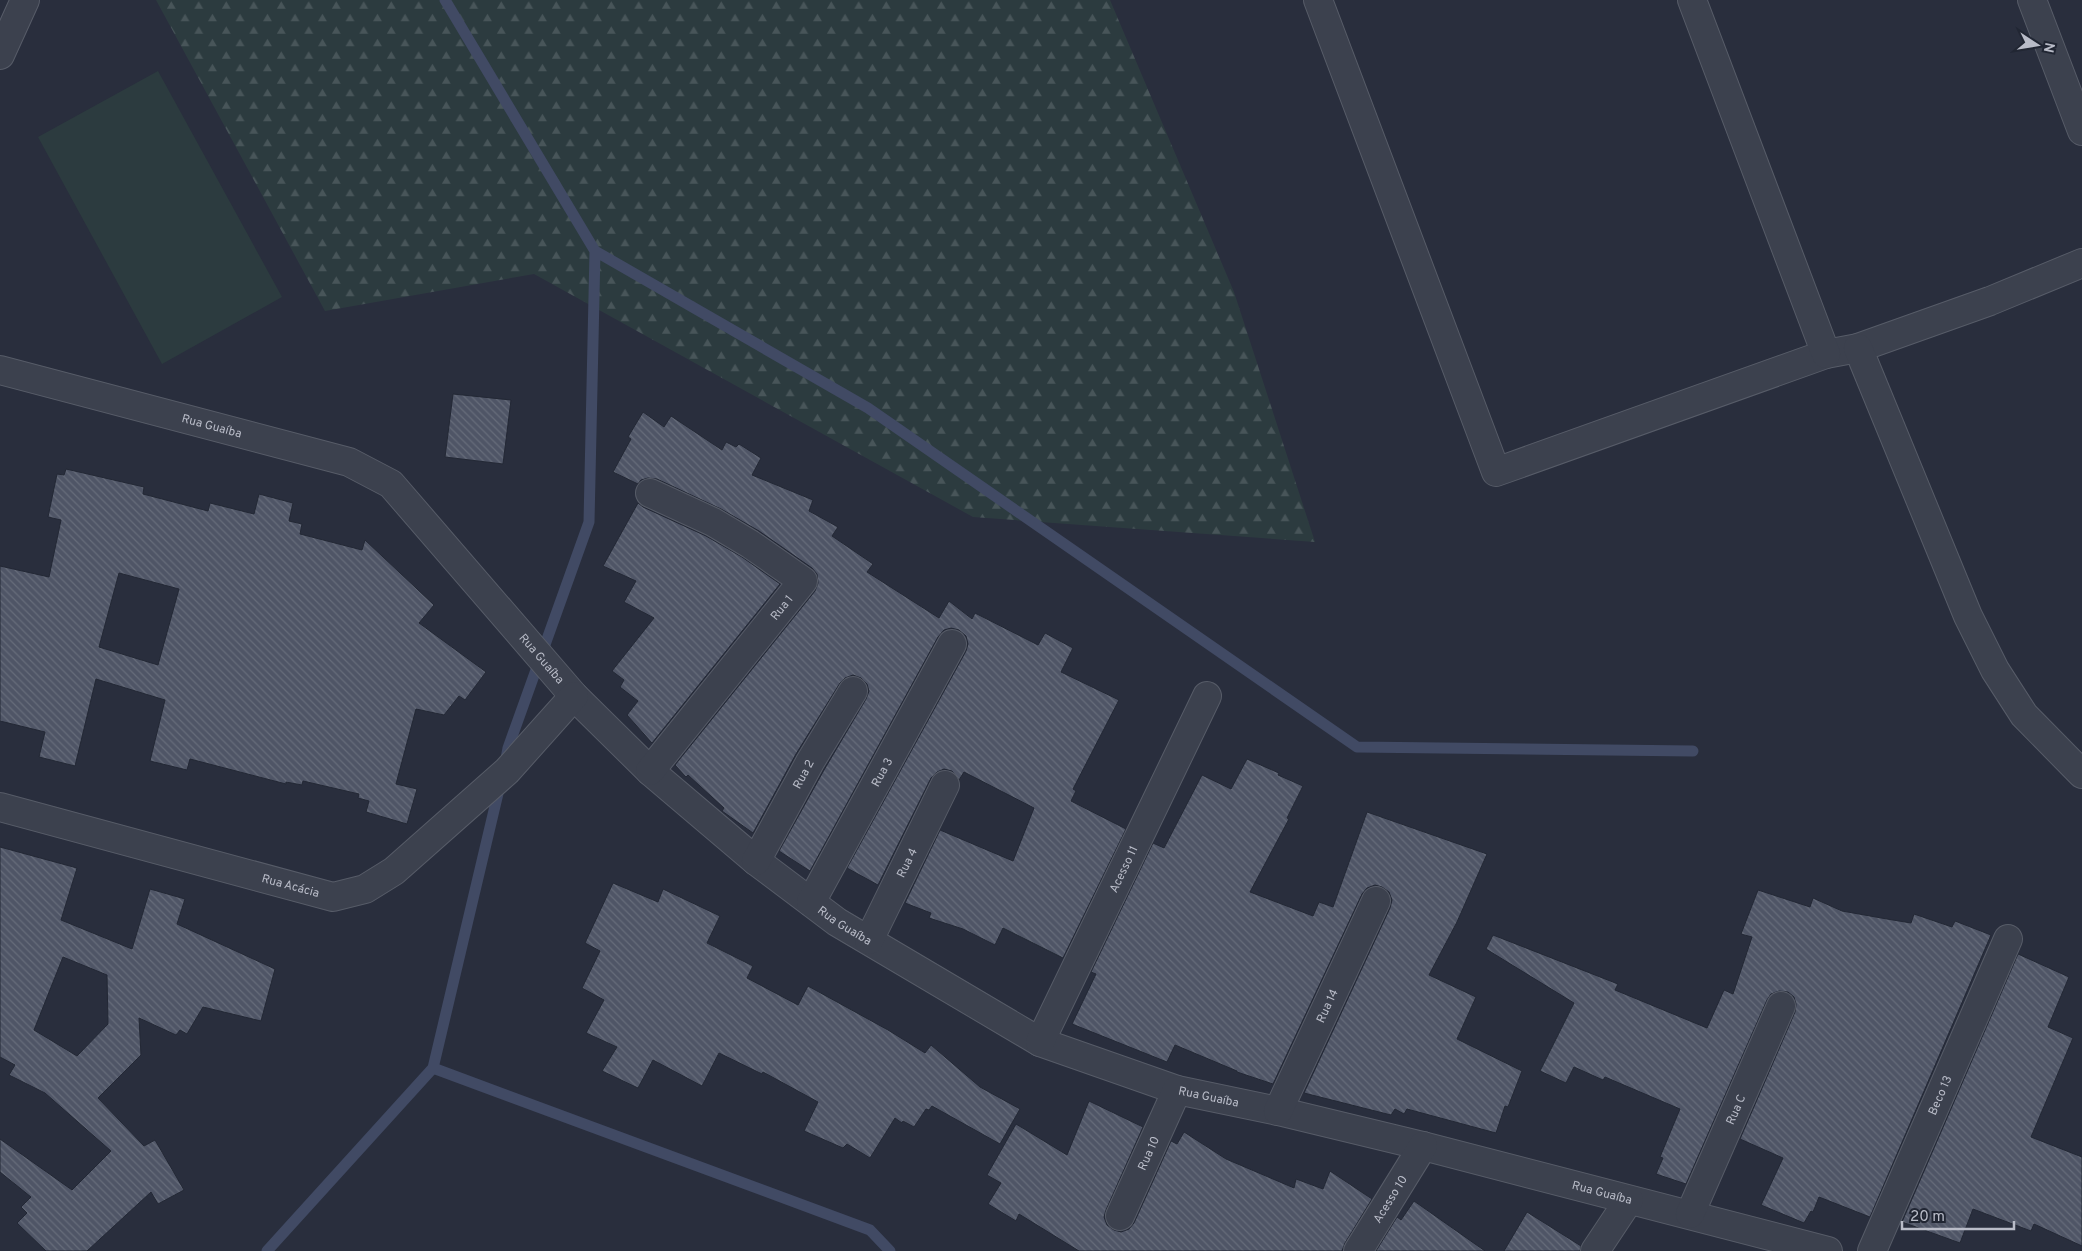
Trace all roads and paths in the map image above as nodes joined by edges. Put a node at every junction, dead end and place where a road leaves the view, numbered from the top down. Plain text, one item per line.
1 (25, 0) edge
2 (1318, 0) edge
3 (1692, 0) edge
4 (2032, 0) edge
5 (0, 55) edge
6 (2082, 131) edge
7 (2082, 263) edge
8 (1858, 348) junction
9 (1826, 354) junction
10 (0, 370) edge
11 (650, 494) dead end
12 (952, 644) dead end
13 (853, 691) dead end
14 (574, 696) junction
15 (1207, 696) dead end
16 (650, 771) junction
17 (2082, 774) edge
18 (945, 785) dead end
19 (0, 807) edge
20 (756, 861) junction
21 (1376, 901) dead end
22 (811, 902) junction
23 (2008, 939) dead end
24 (869, 940) junction
25 (1781, 1006) dead end
26 (1040, 1042) junction
27 (1177, 1090) junction
28 (1278, 1111) junction
29 (1423, 1146) junction
30 (1629, 1200) junction
31 (1690, 1214) junction
32 (1120, 1216) dead end
33 (1358, 1251) edge
34 (1595, 1251) edge
35 (1828, 1251) edge
36 (1872, 1251) edge

1 - 5 street
2 - 9 street
3 - 9 street
4 - 6 street
7 - 8 street
8 - 9 street
8 - 17 street
10 - 14 street, Rua Guaíba
11 - 16 street, Rua 1
12 - 22 street, Rua 3
13 - 20 street, Rua 2
14 - 16 street, Rua Guaíba
14 - 19 street, Rua Acácia
15 - 26 street, Acesso 11
16 - 20 street, Rua Guaíba
18 - 24 street, Rua 4
20 - 22 street, Rua Guaíba
21 - 28 street, Rua 14
22 - 24 street, Rua Guaíba
23 - 36 street, Beco 13
24 - 26 street, Rua Guaíba
25 - 31 street, Rua C
26 - 27 street, Rua Guaíba
27 - 28 street, Rua Guaíba
27 - 32 street, Rua 10
28 - 29 street, Rua Guaíba
29 - 30 street, Rua Guaíba
29 - 33 street, Acesso 10
30 - 31 street, Rua Guaíba
30 - 34 street
31 - 35 street, Rua Guaíba

